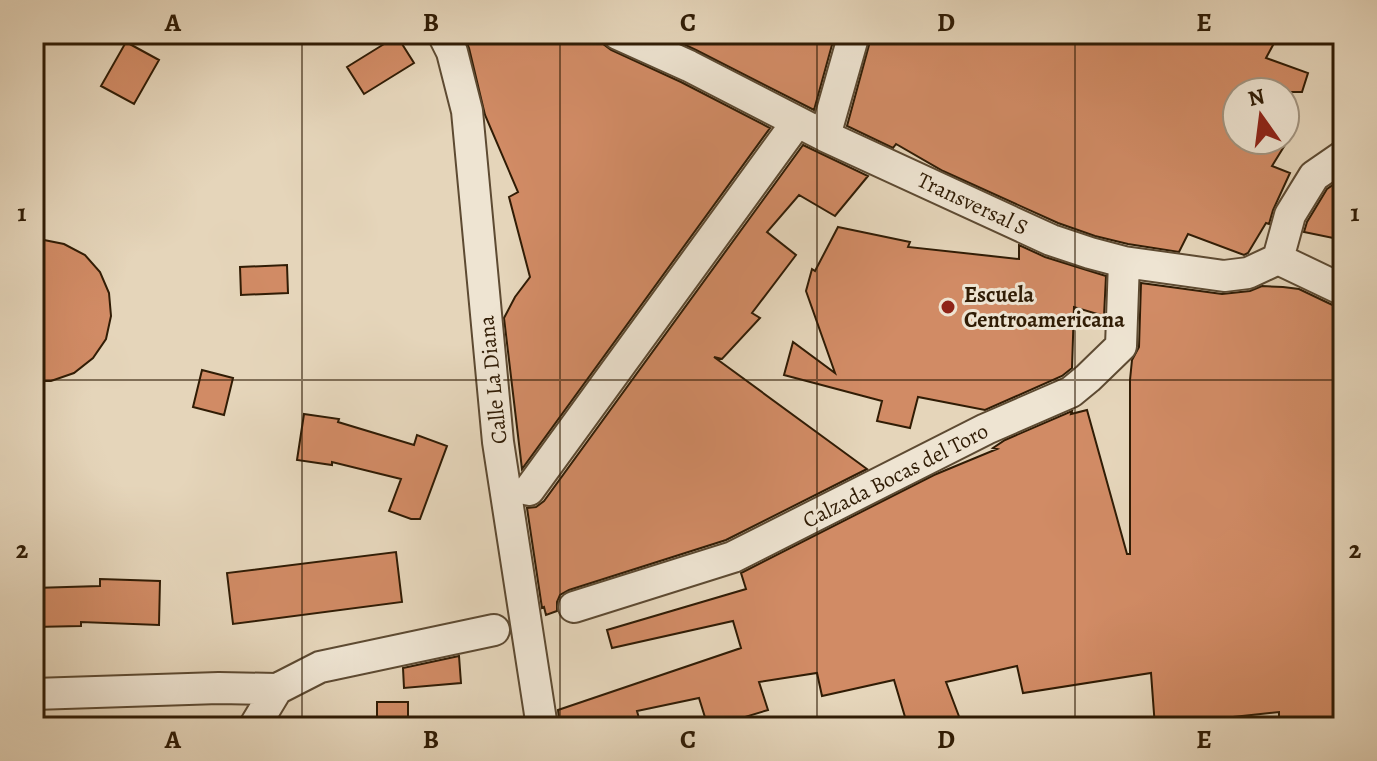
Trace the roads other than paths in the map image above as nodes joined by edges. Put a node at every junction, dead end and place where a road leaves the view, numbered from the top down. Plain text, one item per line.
1 (443, 34) edge
2 (618, 34) edge
3 (854, 34) edge
4 (797, 122) junction
5 (825, 136) junction
6 (1343, 156) edge
7 (1278, 259) junction
8 (1124, 262) junction
9 (1343, 290) edge
10 (529, 490) dead end
11 (574, 607) dead end
12 (494, 630) dead end
13 (277, 689) junction
14 (34, 694) edge
15 (254, 727) edge
16 (542, 727) edge

1 - 16 street, Calle La Diana
2 - 4 street, Transversal S
3 - 5 street
4 - 5 street, Transversal S
4 - 10 street
5 - 8 street, Transversal S
6 - 7 street
7 - 8 street, Transversal S
7 - 9 street
8 - 11 street, Calzada Bocas del Toro
12 - 13 street
13 - 14 street
13 - 15 street

